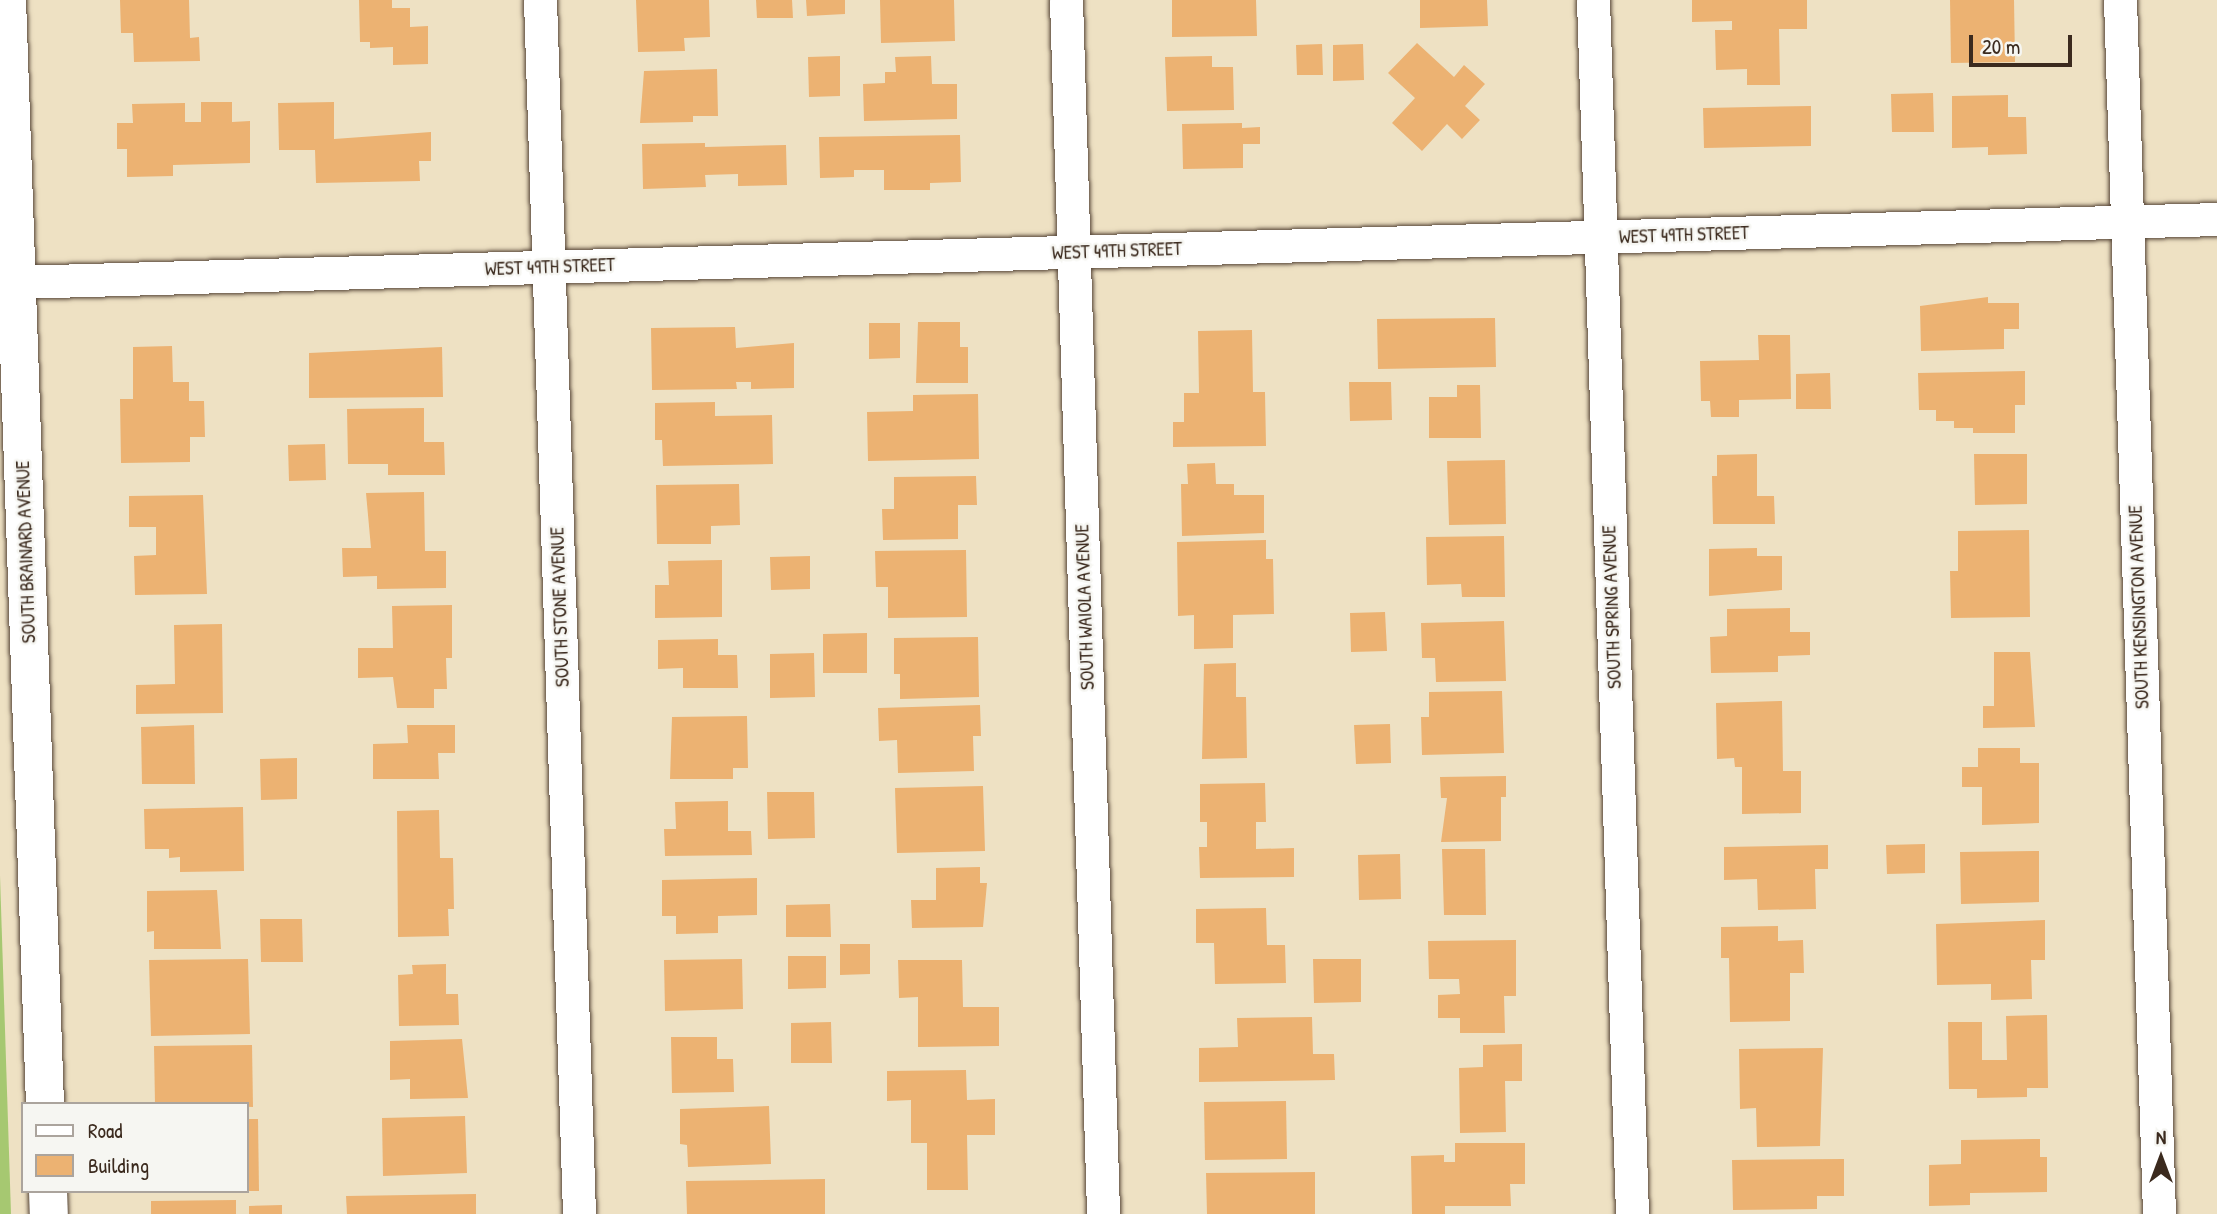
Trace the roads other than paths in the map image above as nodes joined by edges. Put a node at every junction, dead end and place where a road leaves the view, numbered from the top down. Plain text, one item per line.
1 (7, 0) edge
2 (540, 0) edge
3 (1066, 0) edge
4 (1592, 0) edge
5 (2120, 0) edge
6 (2217, 219) edge
7 (2127, 222) junction
8 (1600, 237) junction
9 (1074, 252) junction
10 (550, 267) junction
11 (17, 282) junction
12 (45, 1102) edge
13 (48, 1193) edge
14 (49, 1214) edge
15 (579, 1214) edge
16 (1103, 1214) edge
17 (1632, 1214) edge
18 (2159, 1214) edge

1 - 11 street, SOUTH BRAINARD AVENUE
2 - 10 street, SOUTH STONE AVENUE
3 - 9 street, SOUTH WAIOLA AVENUE
4 - 8 street, SOUTH SPRING AVENUE
5 - 7 street, SOUTH KENSINGTON AVENUE
6 - 7 street, WEST 49TH STREET
7 - 8 street, WEST 49TH STREET
7 - 18 street, SOUTH KENSINGTON AVENUE
8 - 9 street, WEST 49TH STREET
8 - 17 street, SOUTH SPRING AVENUE
9 - 10 street, WEST 49TH STREET
9 - 16 street, SOUTH WAIOLA AVENUE
10 - 11 street, WEST 49TH STREET
10 - 15 street, SOUTH STONE AVENUE
11 - 12 street, SOUTH BRAINARD AVENUE
13 - 14 street

